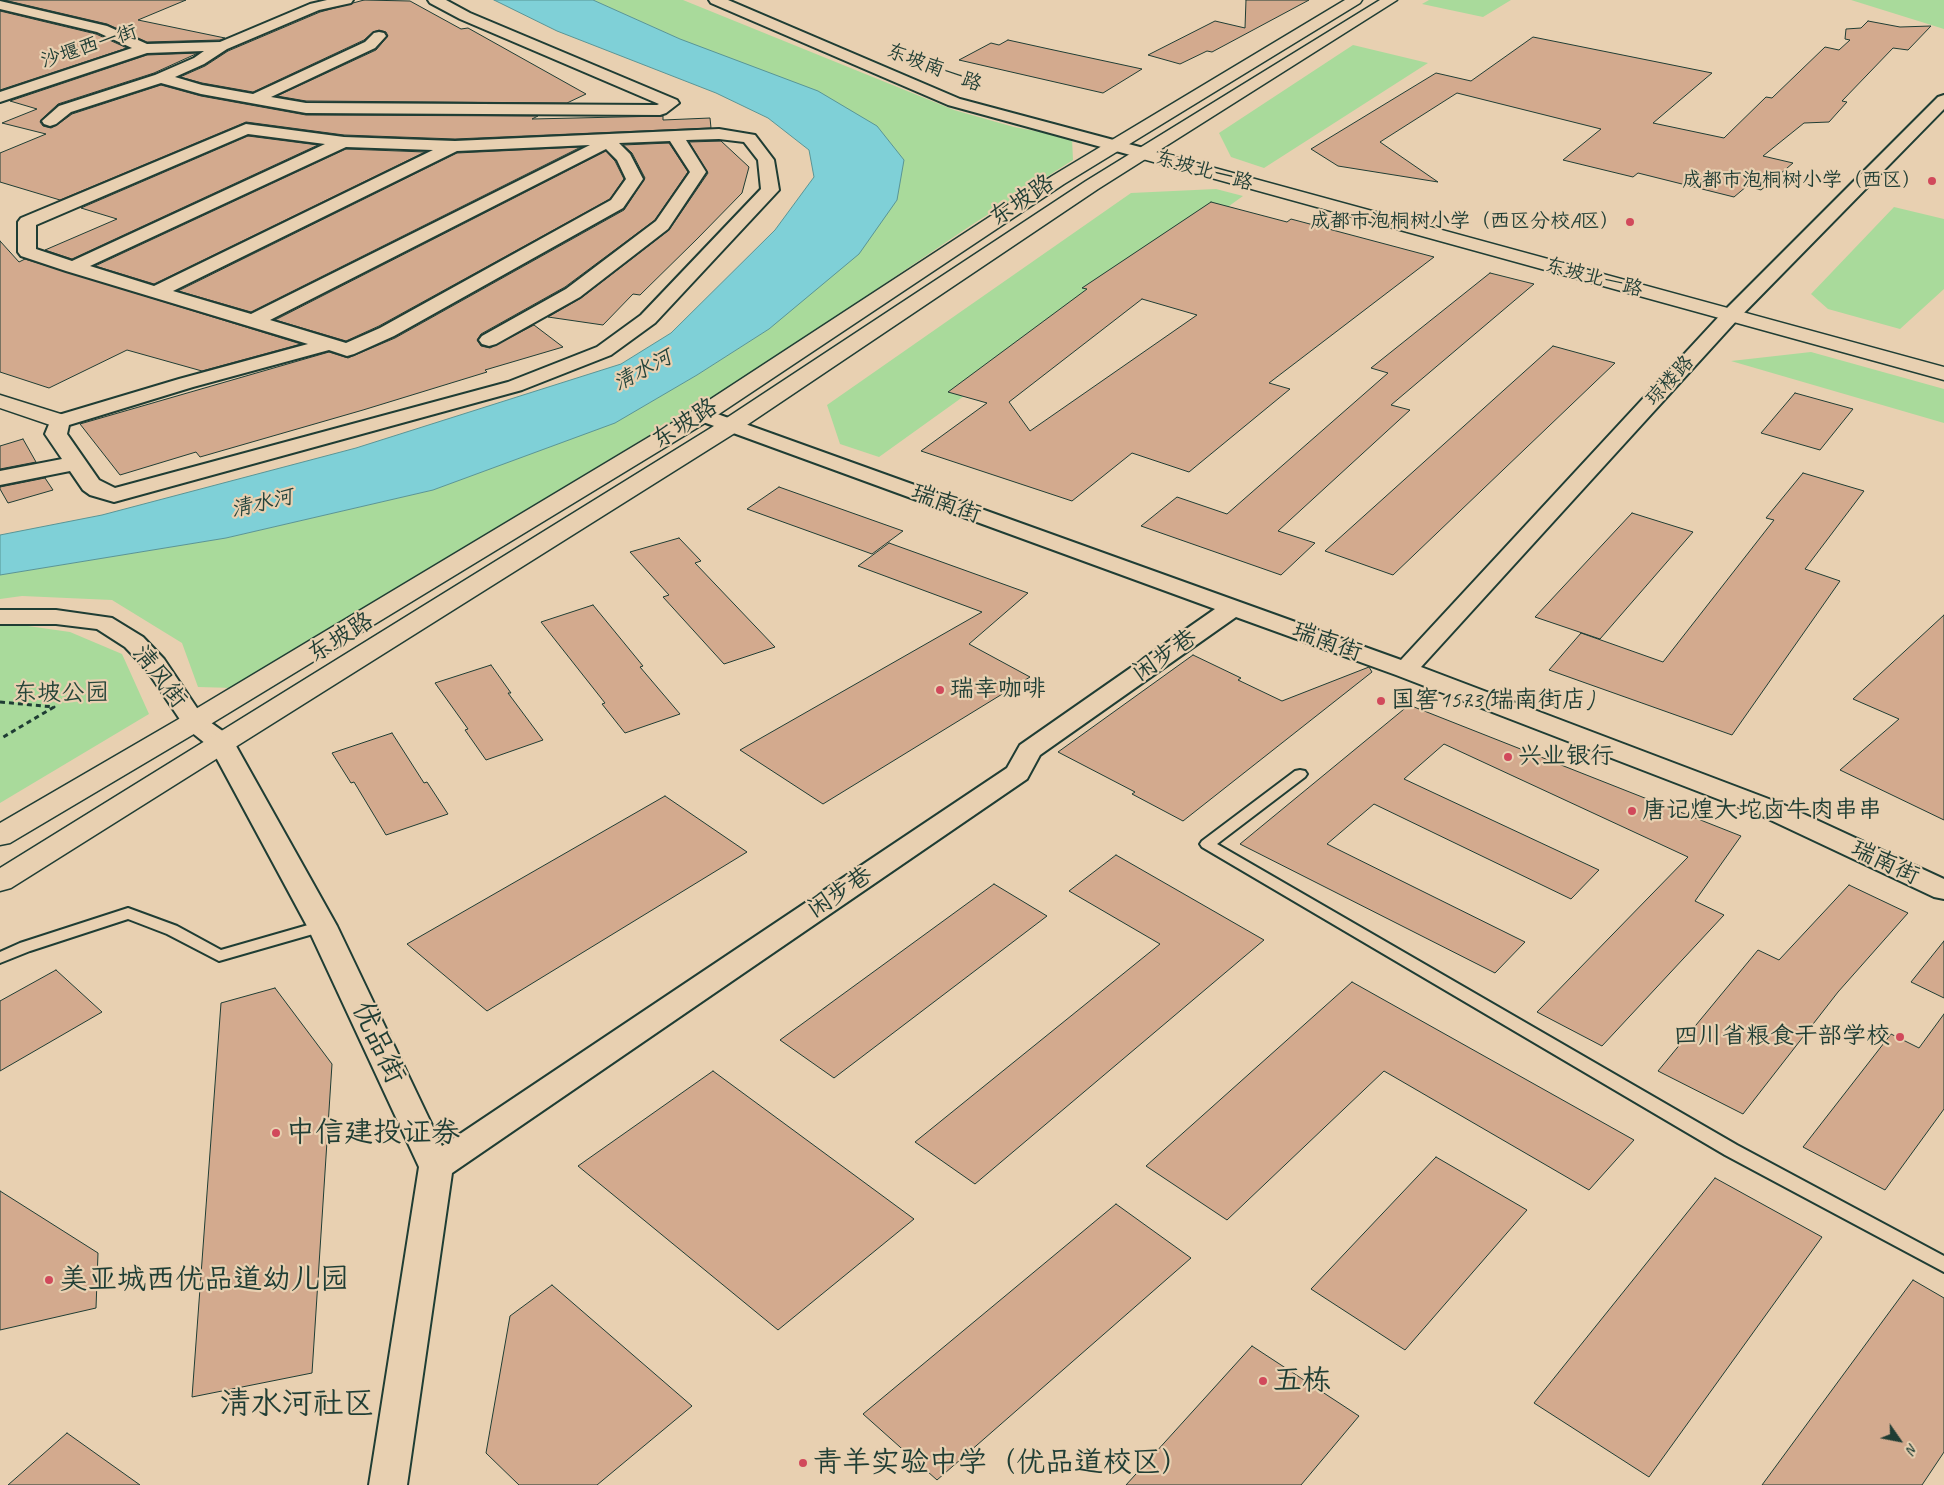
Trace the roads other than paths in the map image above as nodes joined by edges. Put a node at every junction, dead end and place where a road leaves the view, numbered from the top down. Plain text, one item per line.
1 (346, 0) edge
2 (435, 0) edge
3 (716, 0) edge
4 (1355, 0) edge
5 (1390, 0) edge
6 (0, 5) edge
7 (379, 36) dead end
8 (222, 46) junction
9 (145, 48) junction
10 (160, 78) junction
11 (0, 97) edge
12 (254, 99) junction
13 (1944, 100) edge
14 (50, 122) dead end
15 (675, 136) junction
16 (344, 142) junction
17 (455, 146) junction
18 (1114, 146) junction
19 (1145, 154) junction
20 (73, 267) junction
21 (156, 292) junction
22 (1735, 311) junction
23 (253, 321) junction
24 (489, 340) dead end
25 (330, 344) junction
26 (1944, 362) edge
27 (1944, 374) edge
28 (0, 401) edge
29 (702, 415) junction
30 (59, 421) junction
31 (730, 426) junction
32 (76, 463) junction
33 (0, 478) edge
34 (1233, 608) junction
35 (0, 617) edge
36 (1405, 670) junction
37 (194, 722) junction
38 (222, 743) junction
39 (1300, 774) dead end
40 (0, 836) edge
41 (0, 881) edge
42 (1944, 890) edge
43 (322, 926) junction
44 (0, 958) edge
45 (436, 1167) junction
46 (1944, 1265) edge
47 (388, 1485) edge

1 - 8 street
2 - 12 street
3 - 18 street, 东坡南一路
4 - 18 main road, 东坡路
5 - 19 main road, 东坡路
6 - 9 street
7 - 12 street
8 - 9 street, 沙堰西一街
8 - 10 street
9 - 11 street, 沙堰西一街
10 - 12 street
10 - 14 street
13 - 22 street, 琼楼路
15 - 17 street
15 - 24 street
15 - 32 street
16 - 17 street
16 - 20 street
16 - 20 street
17 - 21 street
18 - 19 street, 东坡南一路
18 - 29 main road, 东坡路
19 - 22 main road, 东坡北一路
19 - 31 main road, 东坡路
20 - 21 street
21 - 23 street
22 - 26 main road, 东坡北一路
22 - 27 main road, 东坡北一路
22 - 36 street, 琼楼路
23 - 25 street
23 - 25 street
25 - 30 street
28 - 30 main road
29 - 31 street, 瑞南街
29 - 37 main road, 东坡路
30 - 32 street
31 - 34 street, 瑞南街
31 - 38 main road, 东坡路
32 - 33 street
34 - 36 street, 瑞南街
34 - 45 street, 闲步巷
35 - 37 street, 清风街
36 - 42 street, 瑞南街
37 - 38 street, 清风街
37 - 40 main road, 东坡路
38 - 41 main road, 东坡路
38 - 43 street, 优品街
39 - 46 lane
43 - 44 lane
43 - 45 street, 优品街
45 - 47 street

